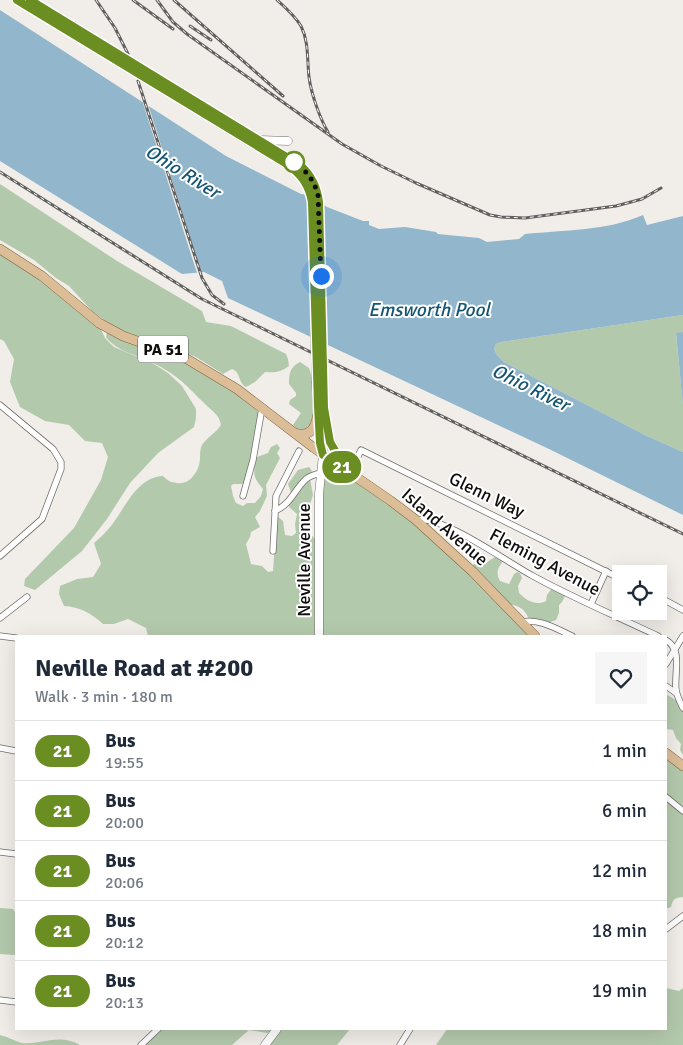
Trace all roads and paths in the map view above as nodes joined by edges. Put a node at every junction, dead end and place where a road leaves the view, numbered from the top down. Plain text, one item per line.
1 (17, 0) edge
2 (30, 0) edge
3 (259, 140) junction
4 (288, 141) dead end
5 (316, 202) junction
6 (0, 249) edge
7 (0, 405) edge
8 (262, 408) junction
9 (321, 411) junction
10 (290, 431) junction
11 (299, 451) dead end
12 (323, 455) junction
13 (348, 471) junction
14 (321, 473) junction
15 (243, 496) dead end
16 (276, 511) junction
17 (416, 520) junction
18 (273, 551) dead end
19 (0, 556) edge
20 (606, 571) junction
21 (612, 574) edge
22 (27, 598) dead end
23 (667, 601) edge
24 (591, 604) junction
25 (683, 610) edge
26 (0, 618) edge
27 (522, 622) junction
28 (319, 635) edge
29 (534, 635) edge
30 (570, 635) edge
31 (656, 635) edge
32 (0, 636) edge
33 (683, 636) edge
34 (15, 638) edge
35 (667, 641) edge
36 (676, 647) junction
37 (667, 662) edge
38 (667, 687) edge
39 (676, 693) junction
40 (683, 708) edge
41 (0, 748) edge
42 (15, 750) edge
43 (667, 754) edge
44 (683, 766) edge
45 (667, 798) edge
46 (683, 811) edge
47 (0, 852) edge
48 (15, 854) edge
49 (683, 916) edge
50 (667, 928) edge
51 (0, 1000) edge
52 (15, 1002) edge
53 (157, 1030) edge
54 (276, 1030) edge
55 (409, 1030) edge
56 (141, 1045) edge
57 (265, 1045) edge
58 (400, 1045) edge

1 - 5 main road
2 - 3 main road
3 - 4 main road
3 - 5 main road
5 - 9 main road, Neville Avenue, bridge
6 - 8 main road, PA 51
7 - 19 street
8 - 10 main road, PA 51
8 - 15 street
9 - 10 main road
9 - 12 main road, Neville Avenue
9 - 13 main road
10 - 12 main road, PA 51
11 - 16 street
12 - 13 main road, Island Avenue / PA 51
12 - 14 main road, Neville Avenue
13 - 17 main road, Island Avenue / PA 51
13 - 20 street, Glenn Way
14 - 16 street
14 - 28 main road, Neville Avenue
16 - 18 street
17 - 24 street, Fleming Avenue
17 - 27 main road, Island Avenue / PA 51
20 - 21 street, Glenn Way
20 - 24 street
22 - 26 street
23 - 25 street
24 - 31 street, Fleming Avenue
27 - 29 main road, Island Avenue / PA 51
27 - 30 street
32 - 34 street
33 - 36 street
35 - 36 street
36 - 37 street
36 - 39 street
38 - 39 street
39 - 40 street
41 - 42 street
43 - 44 main road
45 - 46 street
47 - 48 street
49 - 50 street
51 - 52 street
53 - 56 street
54 - 57 main road
55 - 58 street

